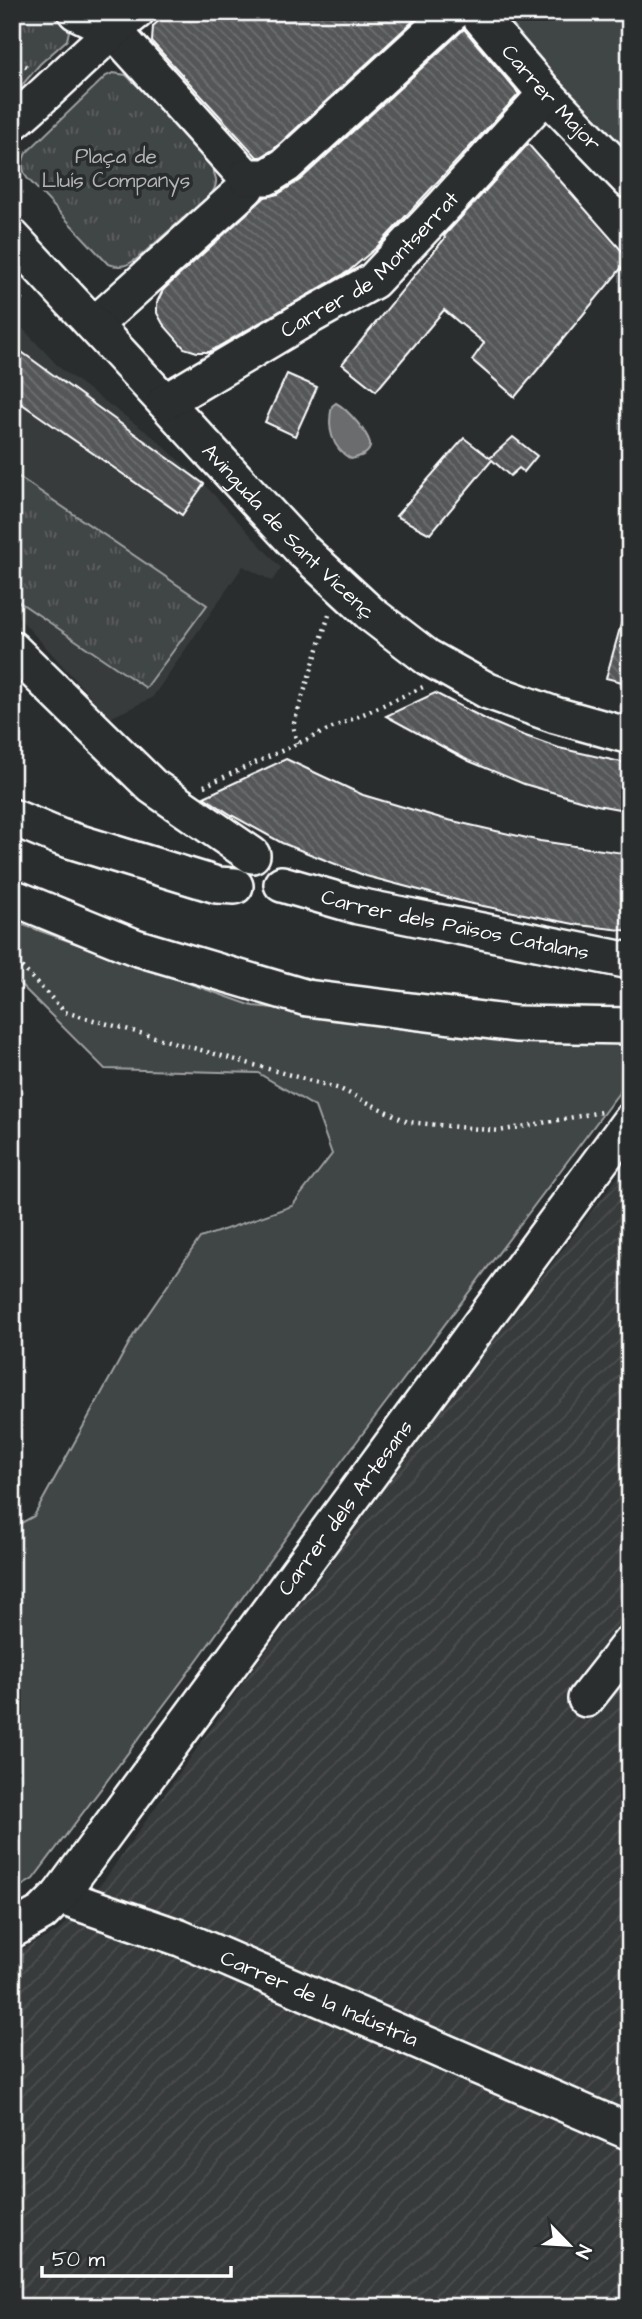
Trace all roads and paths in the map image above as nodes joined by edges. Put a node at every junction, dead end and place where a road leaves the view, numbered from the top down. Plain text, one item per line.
1 (76, 12) edge
2 (453, 12) edge
3 (476, 12) edge
4 (124, 21) edge
5 (546, 93) junction
6 (12, 123) edge
7 (246, 177) junction
8 (630, 181) edge
9 (12, 237) edge
10 (29, 287) dead end
11 (12, 310) edge
12 (94, 325) junction
13 (165, 402) junction
14 (330, 613) dead end
15 (12, 649) edge
16 (421, 689) dead end
17 (630, 736) edge
18 (298, 744) junction
19 (199, 788) dead end
20 (12, 817) edge
21 (252, 855) junction
22 (282, 884) junction
23 (235, 886) junction
24 (12, 897) edge
25 (12, 957) edge
26 (630, 961) edge
27 (630, 1026) edge
28 (618, 1116) edge
29 (630, 1643) edge
30 (586, 1699) dead end
31 (59, 1896) junction
32 (12, 1930) edge
33 (630, 2132) edge

1 - 4 street
2 - 7 street
3 - 5 street, Carrer Major
4 - 6 street
4 - 7 street
5 - 8 street, Carrer Major
5 - 13 street, Carrer de Montserrat
7 - 12 street
9 - 12 street, Avinguda de Sant Vicenç
10 - 11 path
12 - 13 street, Avinguda de Sant Vicenç
13 - 17 street, Avinguda de Sant Vicenç
14 - 18 path
15 - 21 street
16 - 18 path
18 - 19 path
20 - 23 street
21 - 22 street
21 - 23 street
22 - 23 street
22 - 26 street, Carrer dels Països Catalans
24 - 27 street
25 - 28 path
28 - 31 street, Carrer dels Artesans
29 - 30 street
31 - 32 street
31 - 33 street, Carrer de la Indústria

